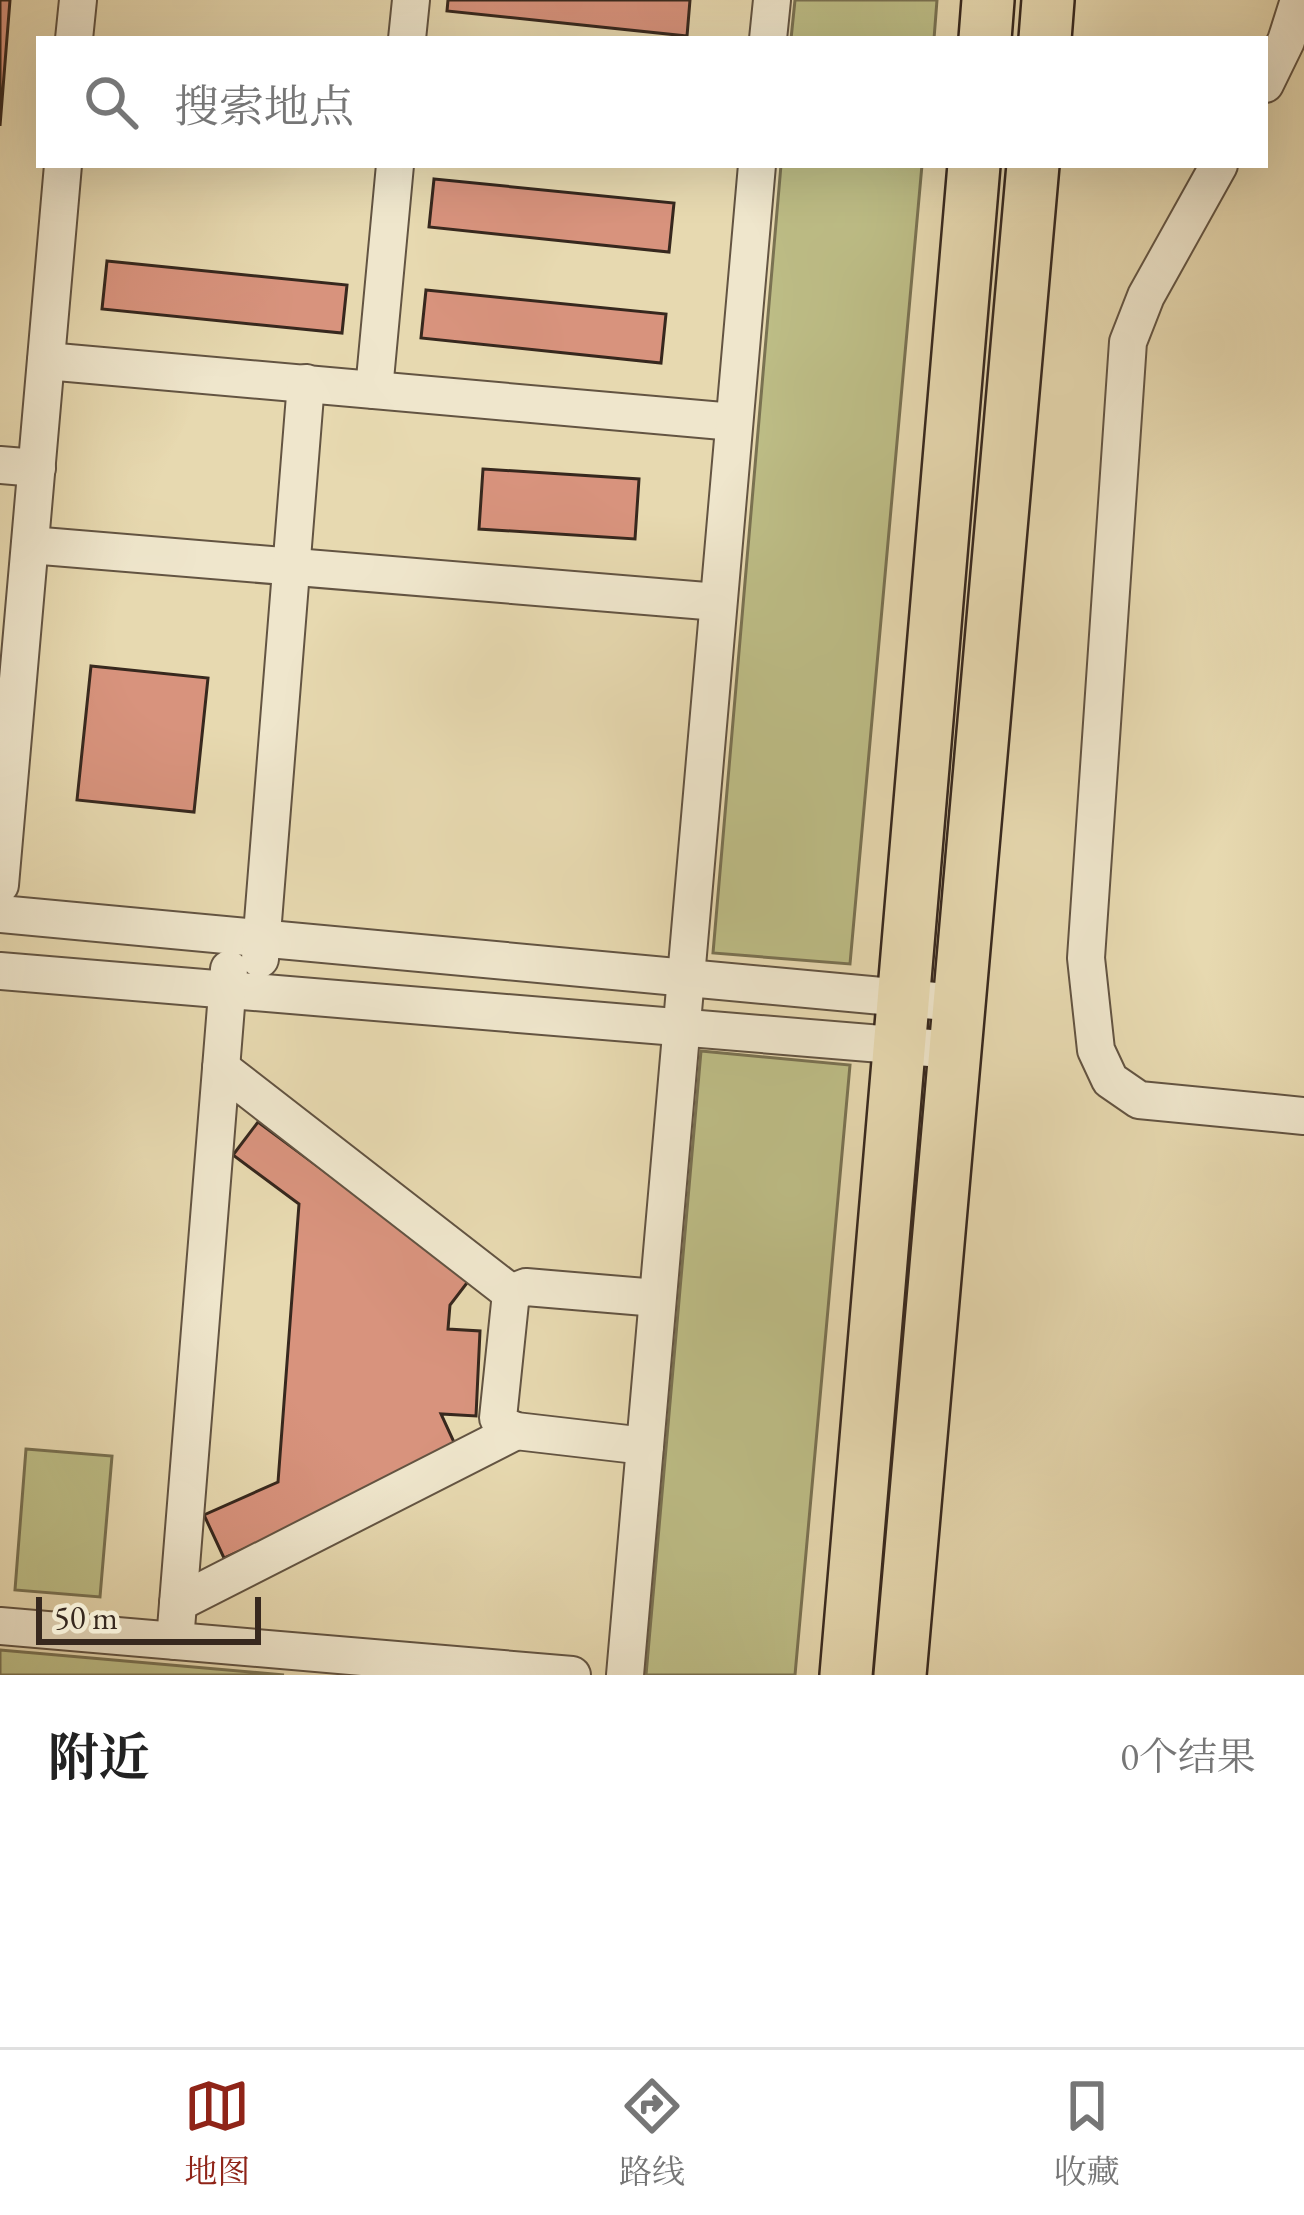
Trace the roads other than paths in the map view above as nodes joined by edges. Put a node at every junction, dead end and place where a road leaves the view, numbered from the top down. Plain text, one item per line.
1 (77, 0) edge
2 (411, 0) edge
3 (772, 0) edge
4 (988, 0) edge
5 (1048, 0) edge
6 (1299, 0) edge
7 (74, 36) edge
8 (407, 36) edge
9 (768, 36) edge
10 (985, 36) edge
11 (1045, 36) edge
12 (1268, 78) edge
13 (63, 168) edge
14 (395, 168) edge
15 (757, 168) edge
16 (974, 168) edge
17 (1034, 168) edge
18 (1218, 168) edge
19 (46, 361) junction
20 (306, 383) junction
21 (374, 389) junction
22 (734, 422) junction
23 (18, 466) edge
24 (30, 545) junction
25 (291, 566) junction
26 (718, 602) junction
27 (0, 885) edge
28 (0, 914) edge
29 (247, 937) junction
30 (0, 970) edge
31 (686, 978) junction
32 (243, 991) junction
33 (901, 1022) junction
34 (955, 1027) junction
35 (681, 1028) junction
36 (221, 1068) junction
37 (1304, 1116) edge
38 (511, 1292) junction
39 (657, 1298) junction
40 (516, 1431) junction
41 (645, 1446) junction
42 (178, 1603) junction
43 (0, 1626) edge
44 (175, 1641) junction
45 (572, 1675) edge
46 (625, 1675) edge
47 (846, 1675) edge
48 (900, 1675) edge

1 - 7 street
2 - 8 street
3 - 9 street
4 - 10 highway
5 - 11 highway
6 - 12 street
13 - 19 street
14 - 21 street
15 - 22 street
16 - 33 highway
17 - 34 highway
18 - 37 street
19 - 20 street
19 - 23 street
20 - 21 street
20 - 25 street
21 - 22 street
22 - 26 street
23 - 24 street
24 - 25 street
24 - 27 street
25 - 26 street
25 - 29 street
26 - 31 street
28 - 29 street
29 - 31 street
29 - 32 street
30 - 32 street
31 - 33 street
31 - 35 street
32 - 35 street
32 - 36 street
33 - 34 street
33 - 35 street
33 - 47 highway
34 - 48 highway
35 - 39 street
36 - 38 street
36 - 42 street
38 - 39 street
38 - 40 street
39 - 41 street
40 - 41 street
40 - 42 street
41 - 46 street
42 - 44 street
43 - 44 street
44 - 45 street

